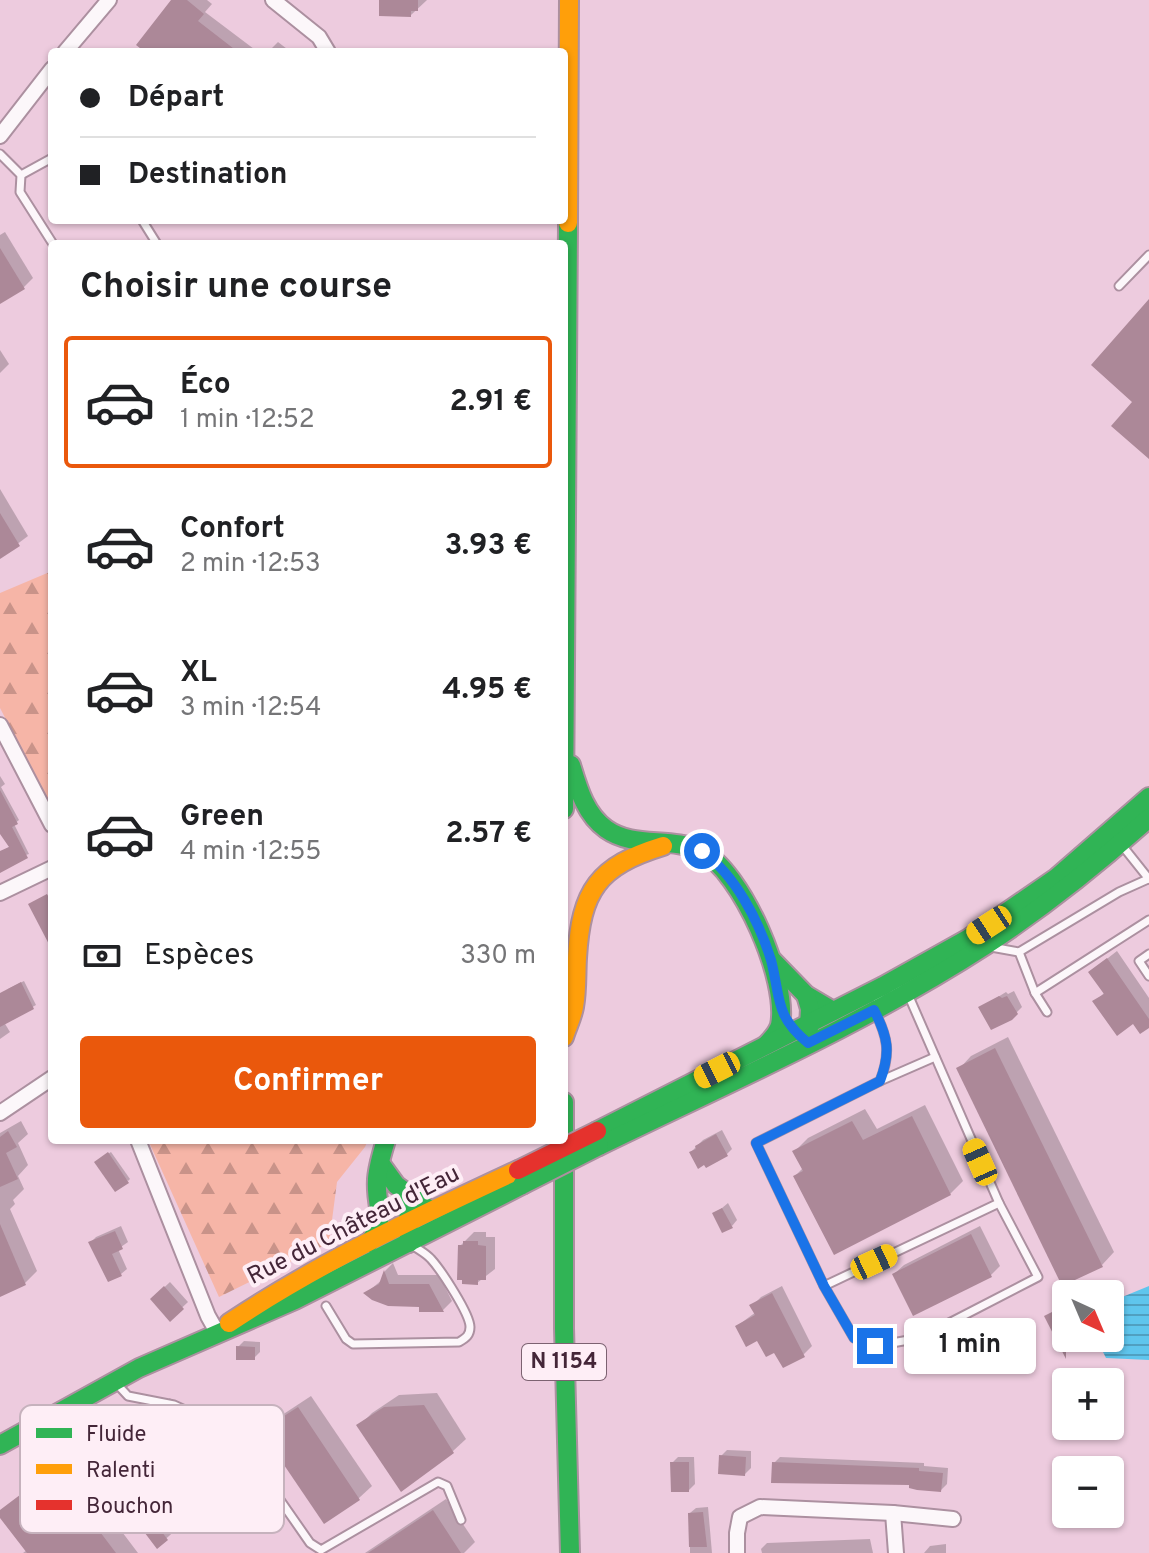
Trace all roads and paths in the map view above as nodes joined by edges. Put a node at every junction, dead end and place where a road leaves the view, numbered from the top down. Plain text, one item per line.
1 (109, 0) edge
2 (273, 0) edge
3 (569, 0) edge
4 (68, 48) edge
5 (326, 48) edge
6 (48, 74) edge
7 (0, 136) edge
8 (0, 154) edge
9 (48, 160) edge
10 (21, 175) junction
11 (568, 186) edge
12 (50, 240) edge
13 (1149, 255) edge
14 (1119, 286) dead end
15 (0, 725) edge
16 (568, 752) edge
17 (1149, 797) edge
18 (48, 817) edge
19 (1149, 818) edge
20 (1120, 834) junction
21 (668, 845) junction
22 (48, 870) edge
23 (1148, 879) edge
24 (0, 893) edge
25 (1149, 920) edge
26 (985, 946) junction
27 (1019, 952) junction
28 (1149, 954) edge
29 (770, 958) junction
30 (1149, 976) edge
31 (883, 986) junction
32 (907, 992) junction
33 (1035, 993) junction
34 (806, 995) junction
35 (874, 1010) junction
36 (781, 1011) junction
37 (833, 1011) junction
38 (1047, 1012) dead end
39 (568, 1025) edge
40 (803, 1032) junction
41 (766, 1045) junction
42 (935, 1057) junction
43 (48, 1081) edge
44 (880, 1081) junction
45 (0, 1113) edge
46 (598, 1139) junction
47 (140, 1144) edge
48 (385, 1144) edge
49 (564, 1144) edge
50 (380, 1163) junction
51 (520, 1178) junction
52 (408, 1196) junction
53 (999, 1203) junction
54 (383, 1211) junction
55 (431, 1211) junction
56 (403, 1226) junction
57 (369, 1243) junction
58 (409, 1243) junction
59 (824, 1286) junction
60 (326, 1306) dead end
61 (217, 1332) junction
62 (115, 1381) junction
63 (72, 1405) edge
64 (174, 1405) edge
65 (20, 1434) edge
66 (0, 1445) edge
67 (284, 1506) edge
68 (893, 1513) junction
69 (953, 1519) dead end
70 (461, 1520) dead end
71 (570, 1553) edge
72 (737, 1553) edge
73 (896, 1553) edge

1 - 4 street
2 - 5 street
3 - 11 main road
6 - 7 street
8 - 10 lane
9 - 10 lane
10 - 12 lane
13 - 14 lane
15 - 18 street
16 - 21 main road
17 - 20 main road
19 - 20 main road
20 - 23 lane
20 - 26 main road
20 - 31 main road
21 - 29 main road
21 - 39 main road
22 - 24 street
23 - 27 lane
25 - 33 lane
26 - 27 lane
26 - 32 main road
27 - 33 lane
28 - 30 lane
29 - 34 main road
29 - 36 main road
31 - 32 lane
31 - 35 lane
31 - 37 main road
32 - 35 main road
32 - 42 lane
33 - 38 lane
34 - 37 main road
34 - 40 main road
35 - 40 main road
35 - 44 lane
36 - 40 main road
36 - 41 main road
37 - 40 main road
40 - 41 main road
40 - 46 main road
41 - 46 main road
42 - 44 lane
42 - 53 lane
43 - 45 street
44 - 59 lane
46 - 51 main road, bridge
47 - 61 street
48 - 50 main road
49 - 71 main road, N 1154
50 - 52 main road
50 - 54 main road
51 - 55 main road, Rue du Château d'Eau
51 - 58 main road, Rue du Château d'Eau
52 - 55 main road
52 - 56 main road
53 - 59 lane
53 - 59 lane
54 - 56 main road
54 - 57 main road
55 - 56 main road, Rue du Château d'Eau
56 - 57 main road, Rue du Château d'Eau
56 - 58 main road
57 - 61 main road, Rue du Château d'Eau
58 - 60 lane
58 - 61 main road, Rue du Château d'Eau
61 - 62 main road, Rue du Château d'Eau
62 - 63 main road, Rue du Château d'Eau
62 - 64 lane
65 - 66 main road, Rue du Château d'Eau
67 - 70 lane
68 - 69 street
68 - 72 street
68 - 73 street

